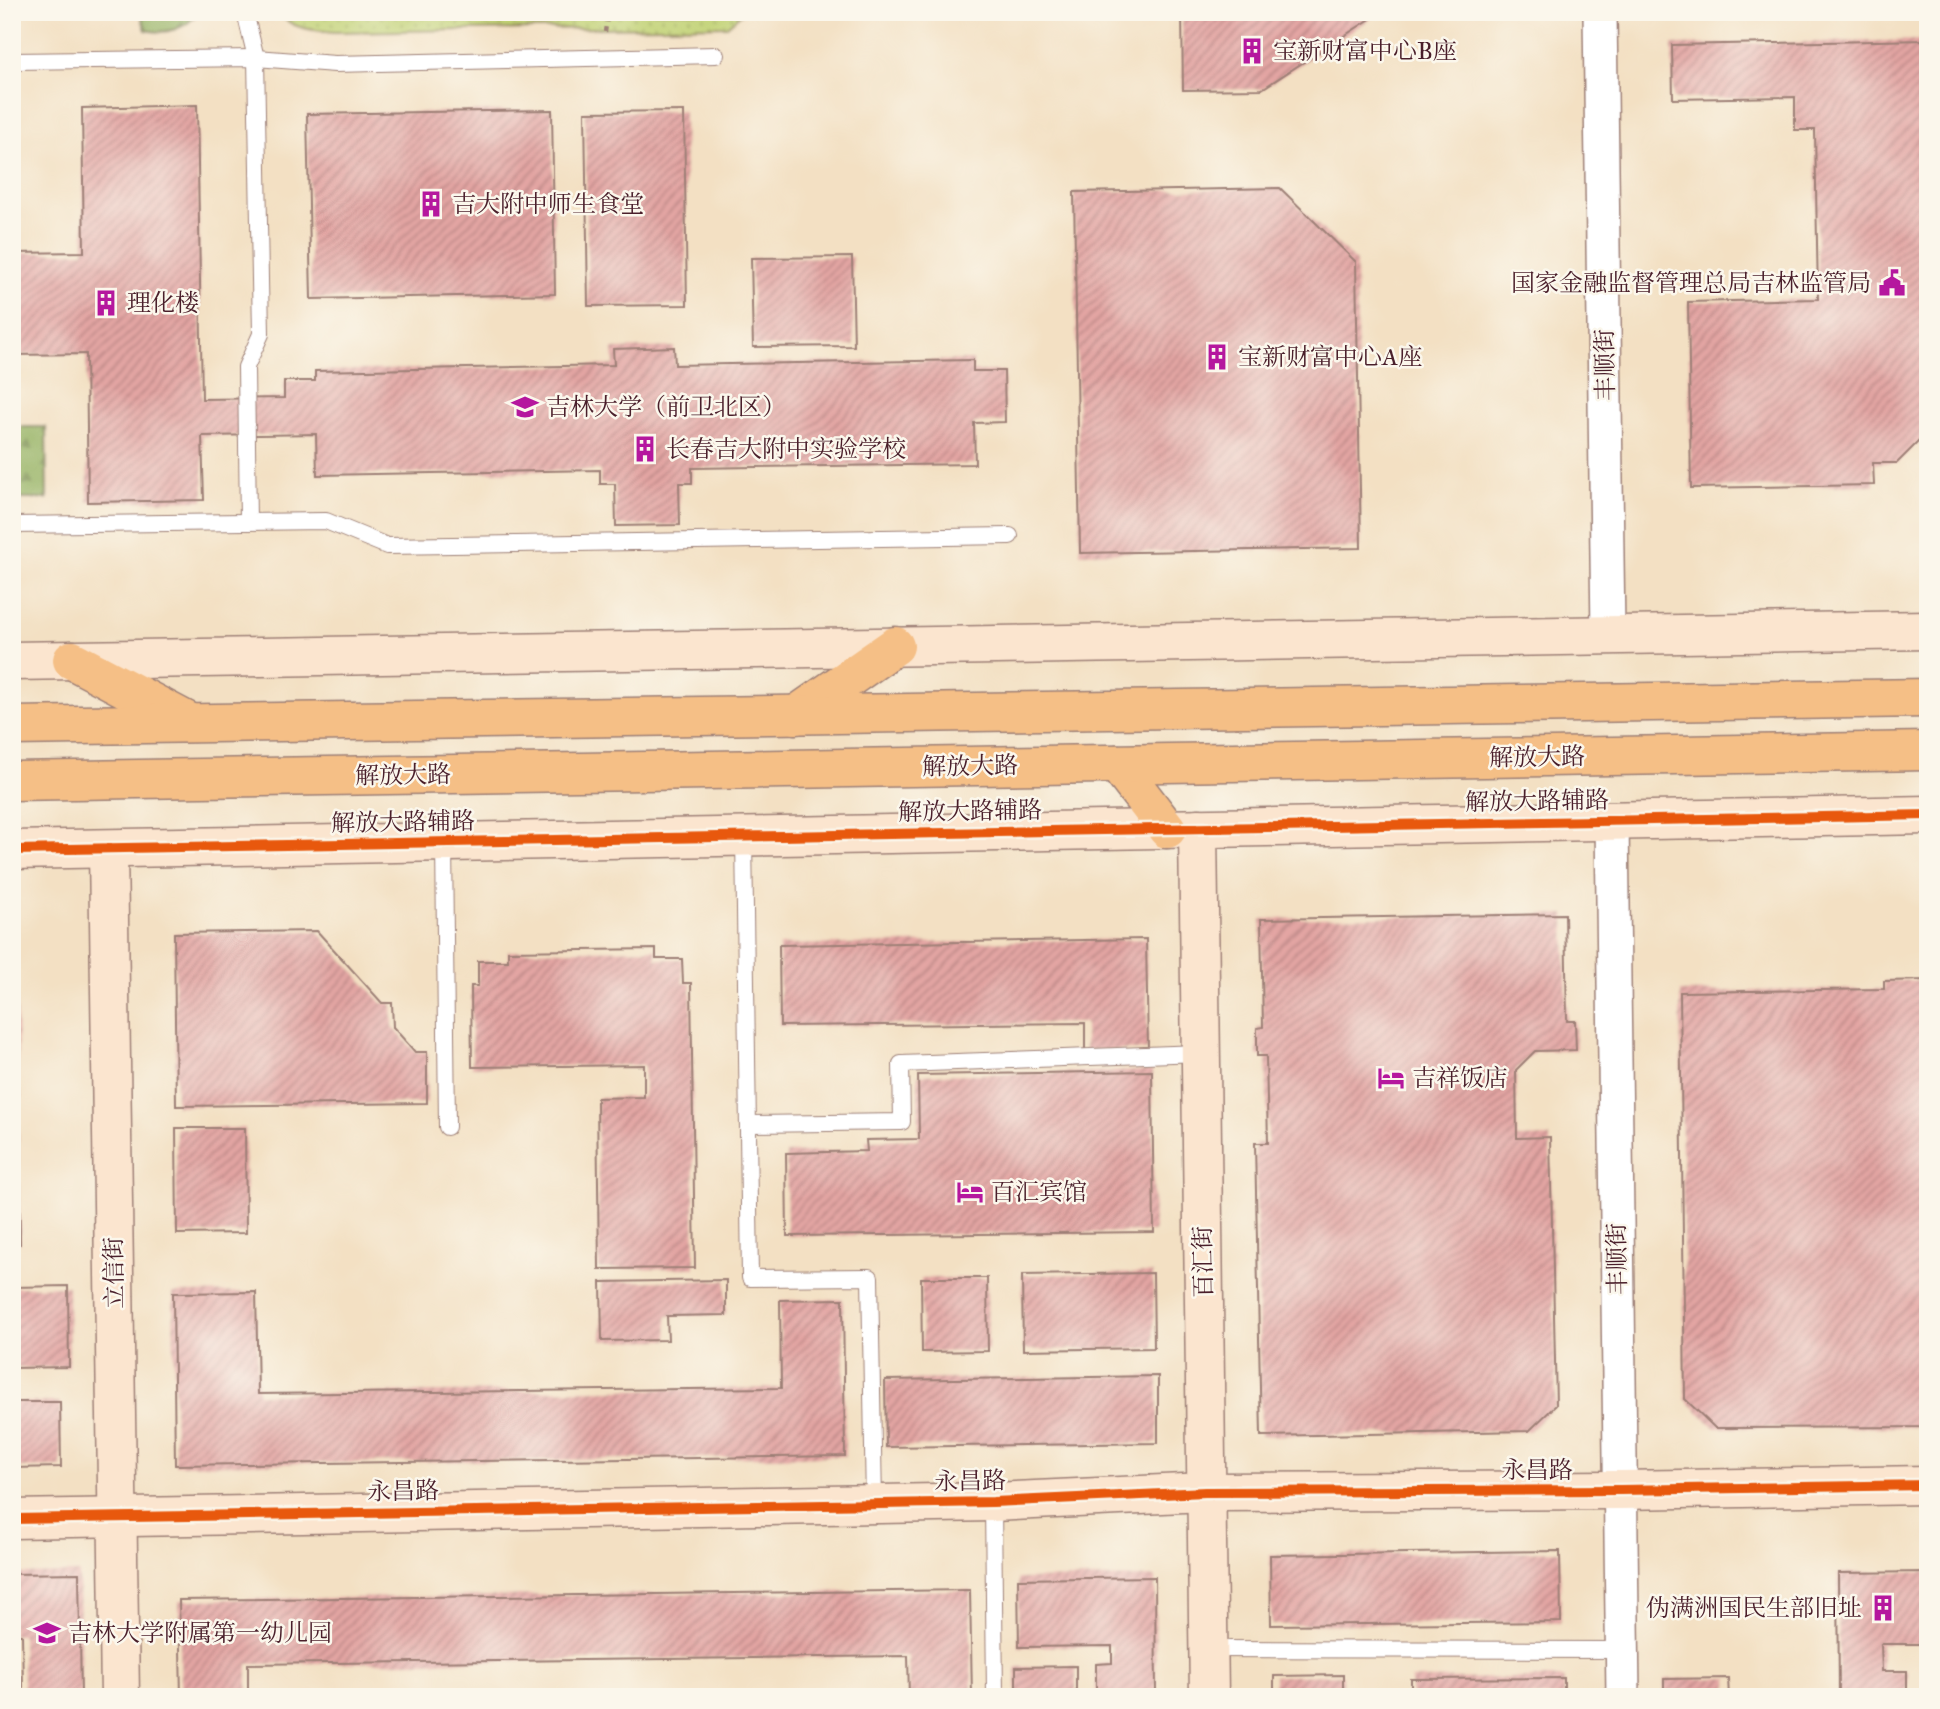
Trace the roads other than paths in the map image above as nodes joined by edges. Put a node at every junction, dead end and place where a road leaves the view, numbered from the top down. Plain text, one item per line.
1 (245, 12) edge
2 (1600, 12) edge
3 (716, 55) dead end
4 (256, 58) junction
5 (12, 61) edge
6 (248, 522) junction
7 (12, 525) edge
8 (1010, 536) dead end
9 (1928, 630) edge
10 (1608, 634) junction
11 (895, 646) junction
12 (72, 660) junction
13 (12, 662) edge
14 (1928, 698) edge
15 (796, 715) junction
16 (192, 724) junction
17 (12, 726) edge
18 (1928, 751) edge
19 (1116, 764) junction
20 (12, 781) edge
21 (1928, 815) edge
22 (1612, 821) junction
23 (1183, 828) junction
24 (744, 836) junction
25 (443, 842) junction
26 (108, 849) junction
27 (12, 850) edge
28 (1200, 1054) junction
29 (748, 1124) junction
30 (447, 1127) dead end
31 (1928, 1485) edge
32 (1620, 1490) junction
33 (1205, 1492) junction
34 (993, 1502) junction
35 (874, 1504) junction
36 (117, 1517) junction
37 (12, 1519) edge
38 (1208, 1649) junction
39 (1622, 1650) junction
40 (120, 1697) edge
41 (995, 1697) edge
42 (1209, 1697) edge
43 (1623, 1697) edge

1 - 4 lane
2 - 10 street, 丰顺街
3 - 4 lane
4 - 5 lane
4 - 6 lane
6 - 7 lane
6 - 8 lane
9 - 10 street
10 - 11 street
11 - 12 street
11 - 15 main road
12 - 13 street
12 - 16 main road
14 - 15 main road
15 - 16 main road
16 - 17 main road
18 - 19 main road, 解放大路
19 - 20 main road, 解放大路
19 - 23 main road
21 - 22 street, 解放大路辅路
22 - 23 street, 解放大路辅路
22 - 32 street, 丰顺街
23 - 24 street, 解放大路辅路
23 - 28 street, 百汇街
24 - 25 street, 解放大路辅路
24 - 29 lane
25 - 26 street, 解放大路辅路
25 - 30 lane
26 - 27 street, 解放大路辅路
26 - 36 street, 立信街
28 - 29 lane
28 - 33 street, 百汇街
29 - 35 lane
31 - 32 street, 永昌路
32 - 33 street, 永昌路
32 - 39 street, 丰顺街
33 - 34 street, 永昌路
33 - 38 street, 百汇街
34 - 35 street, 永昌路
34 - 41 lane
35 - 36 street, 永昌路
36 - 37 street, 永昌路
36 - 40 street, 立信街
38 - 39 lane
38 - 42 street, 百汇街
39 - 43 street, 丰顺街

